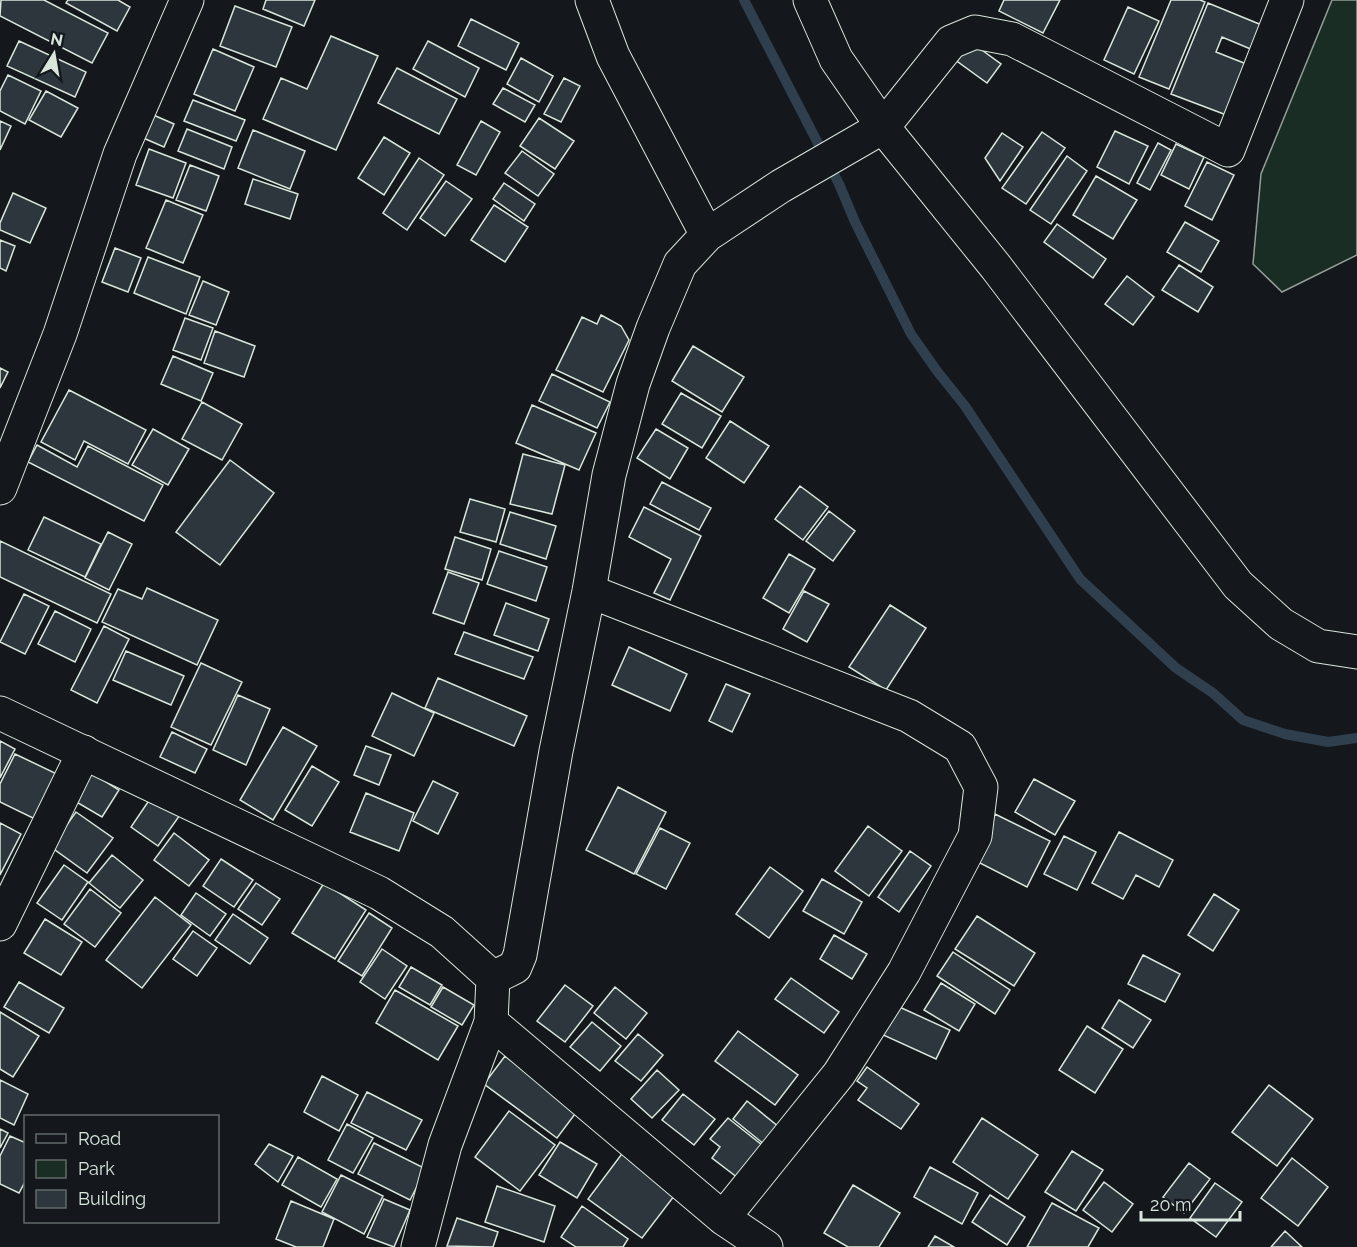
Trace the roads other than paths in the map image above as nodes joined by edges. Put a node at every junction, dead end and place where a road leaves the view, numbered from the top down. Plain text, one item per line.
1 (187, 0) edge
2 (592, 0) edge
3 (810, 0) edge
4 (1287, 0) edge
5 (871, 135) junction
6 (707, 235) junction
7 (0, 488) edge
8 (589, 591) junction
9 (1357, 652) edge
10 (0, 713) edge
11 (84, 752) junction
12 (0, 924) edge
13 (493, 978) junction
14 (490, 1022) junction
15 (723, 1218) junction
16 (418, 1247) edge
17 (766, 1247) edge

1 - 7 street
2 - 6 street
3 - 5 street
4 - 5 street
5 - 6 street
5 - 9 street
6 - 8 street
8 - 13 street
8 - 15 street
10 - 11 street
11 - 12 street
11 - 13 street
13 - 14 street
14 - 15 street
14 - 16 street
15 - 17 street

